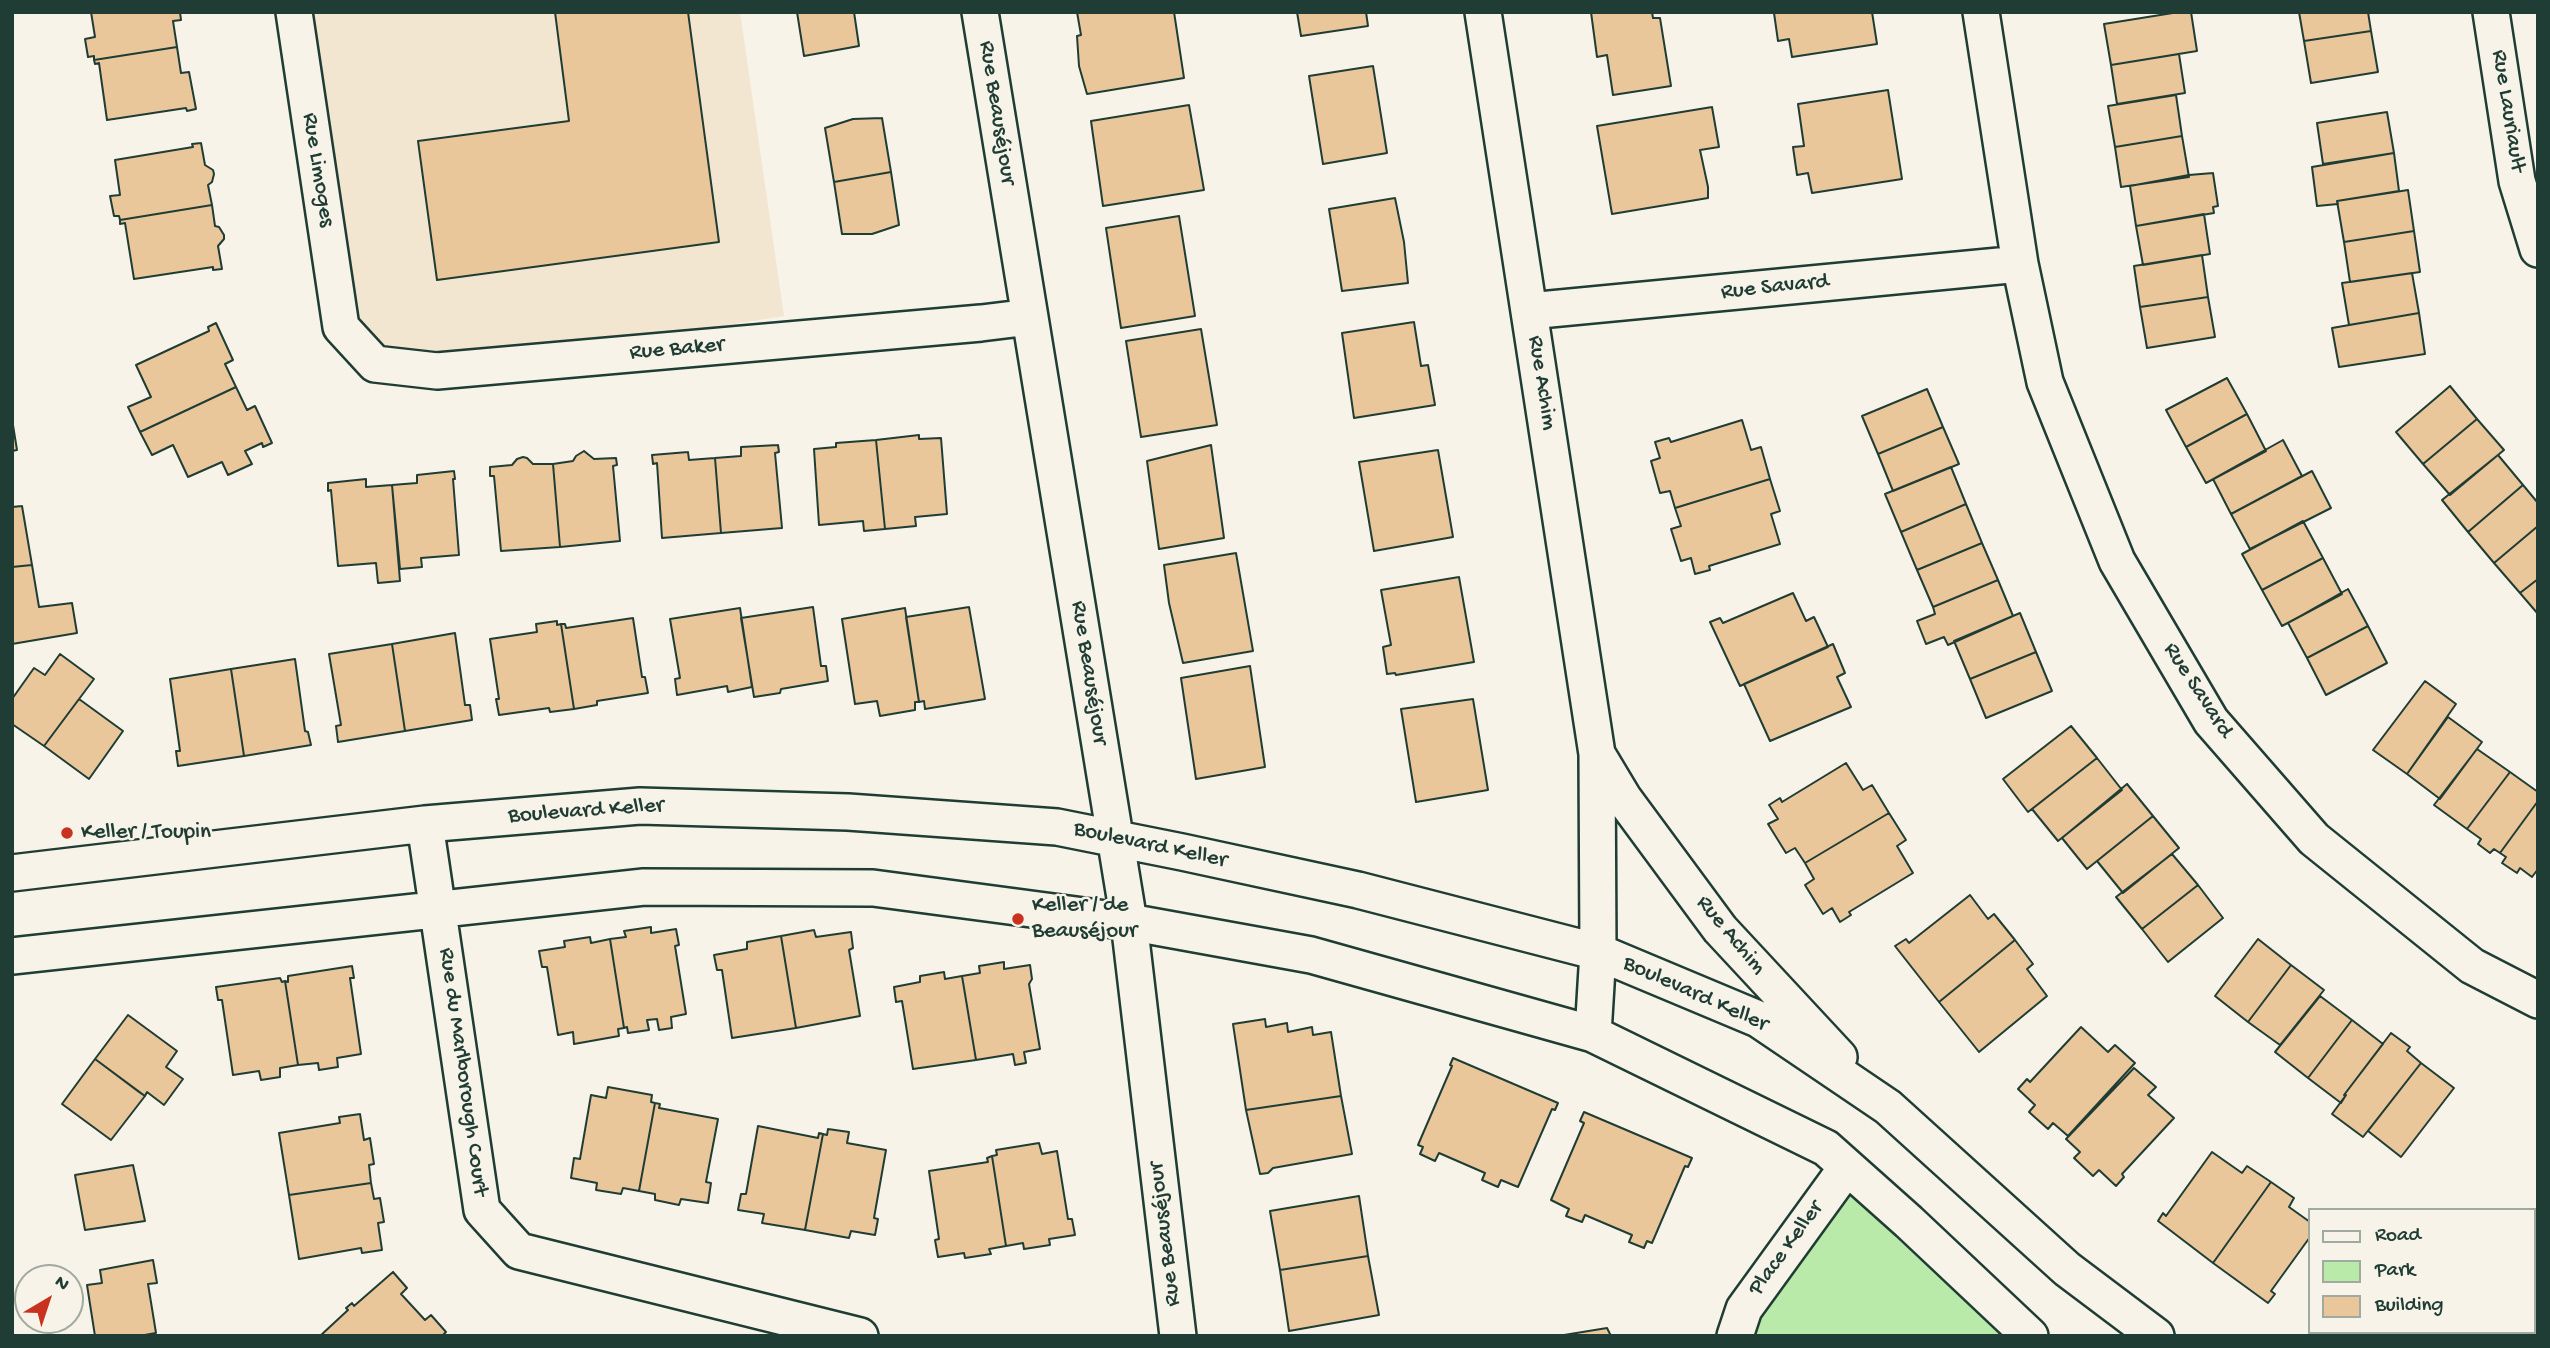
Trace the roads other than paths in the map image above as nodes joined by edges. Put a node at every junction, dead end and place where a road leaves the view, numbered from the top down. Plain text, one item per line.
1 (294, 12) edge
2 (980, 12) edge
3 (1483, 12) edge
4 (1981, 12) edge
5 (2491, 12) edge
6 (2538, 249) edge
7 (2020, 264) junction
8 (1530, 311) junction
9 (1030, 317) junction
10 (341, 327) joint
11 (1597, 754) junction
12 (425, 824) junction
13 (1115, 838) junction
14 (12, 873) edge
15 (439, 911) junction
16 (1129, 922) junction
17 (1598, 952) junction
18 (12, 956) edge
19 (2538, 1000) edge
20 (1593, 1034) junction
21 (1882, 1103) junction
22 (1847, 1167) junction
23 (860, 1336) edge
24 (1178, 1336) edge
25 (1735, 1336) edge
26 (2030, 1336) edge
27 (2156, 1336) edge

1 - 10 street, Rue Limoges
2 - 9 street, Rue Beauséjour
3 - 8 street, Rue Achim
4 - 7 street, Rue Savard
5 - 6 street, Rue Lauriault
7 - 8 street, Rue Savard
7 - 19 street, Rue Savard
8 - 11 street, Rue Achim
9 - 10 street, Rue Baker
9 - 13 street, Rue Beauséjour
11 - 17 street, Rue Achim
11 - 21 street, Rue Achim
12 - 13 street, Boulevard Keller
12 - 14 street, Boulevard Keller
12 - 15 street, Rue du Marlborough Court
13 - 16 street, Rue Beauséjour
13 - 17 street, Boulevard Keller
15 - 16 street
15 - 18 street
15 - 23 street, Rue du Marlborough Court
16 - 20 street
16 - 24 street, Rue Beauséjour
17 - 20 street, Rue Achim
17 - 21 street, Boulevard Keller
20 - 22 street
21 - 27 street, Boulevard Keller
22 - 25 street, Place Keller
22 - 26 street

